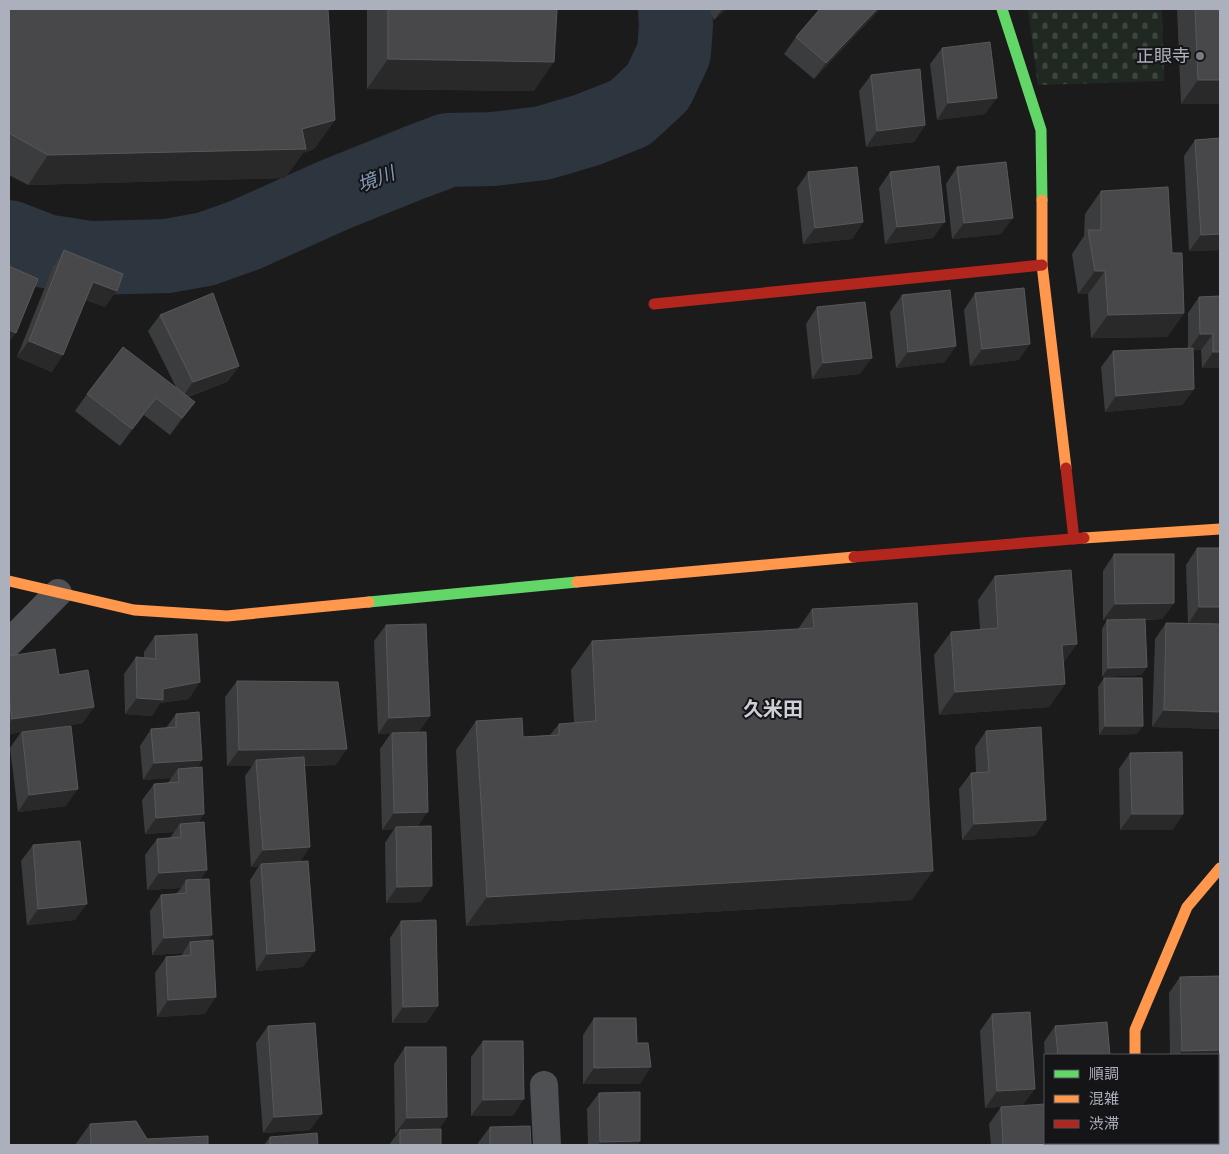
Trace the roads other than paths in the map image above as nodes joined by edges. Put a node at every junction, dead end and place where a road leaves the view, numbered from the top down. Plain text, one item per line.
1 (1002, 9) edge
2 (1042, 265) junction
3 (654, 304) dead end
4 (1220, 529) edge
5 (1074, 539) junction
6 (9, 581) edge
7 (58, 593) junction
8 (9, 642) edge
9 (1220, 868) edge
10 (1136, 1054) edge
11 (544, 1085) dead end
12 (547, 1145) edge

1 - 2 street
2 - 3 street
2 - 5 street
4 - 5 street
5 - 7 street
6 - 7 street
7 - 8 street
9 - 10 street
11 - 12 street

